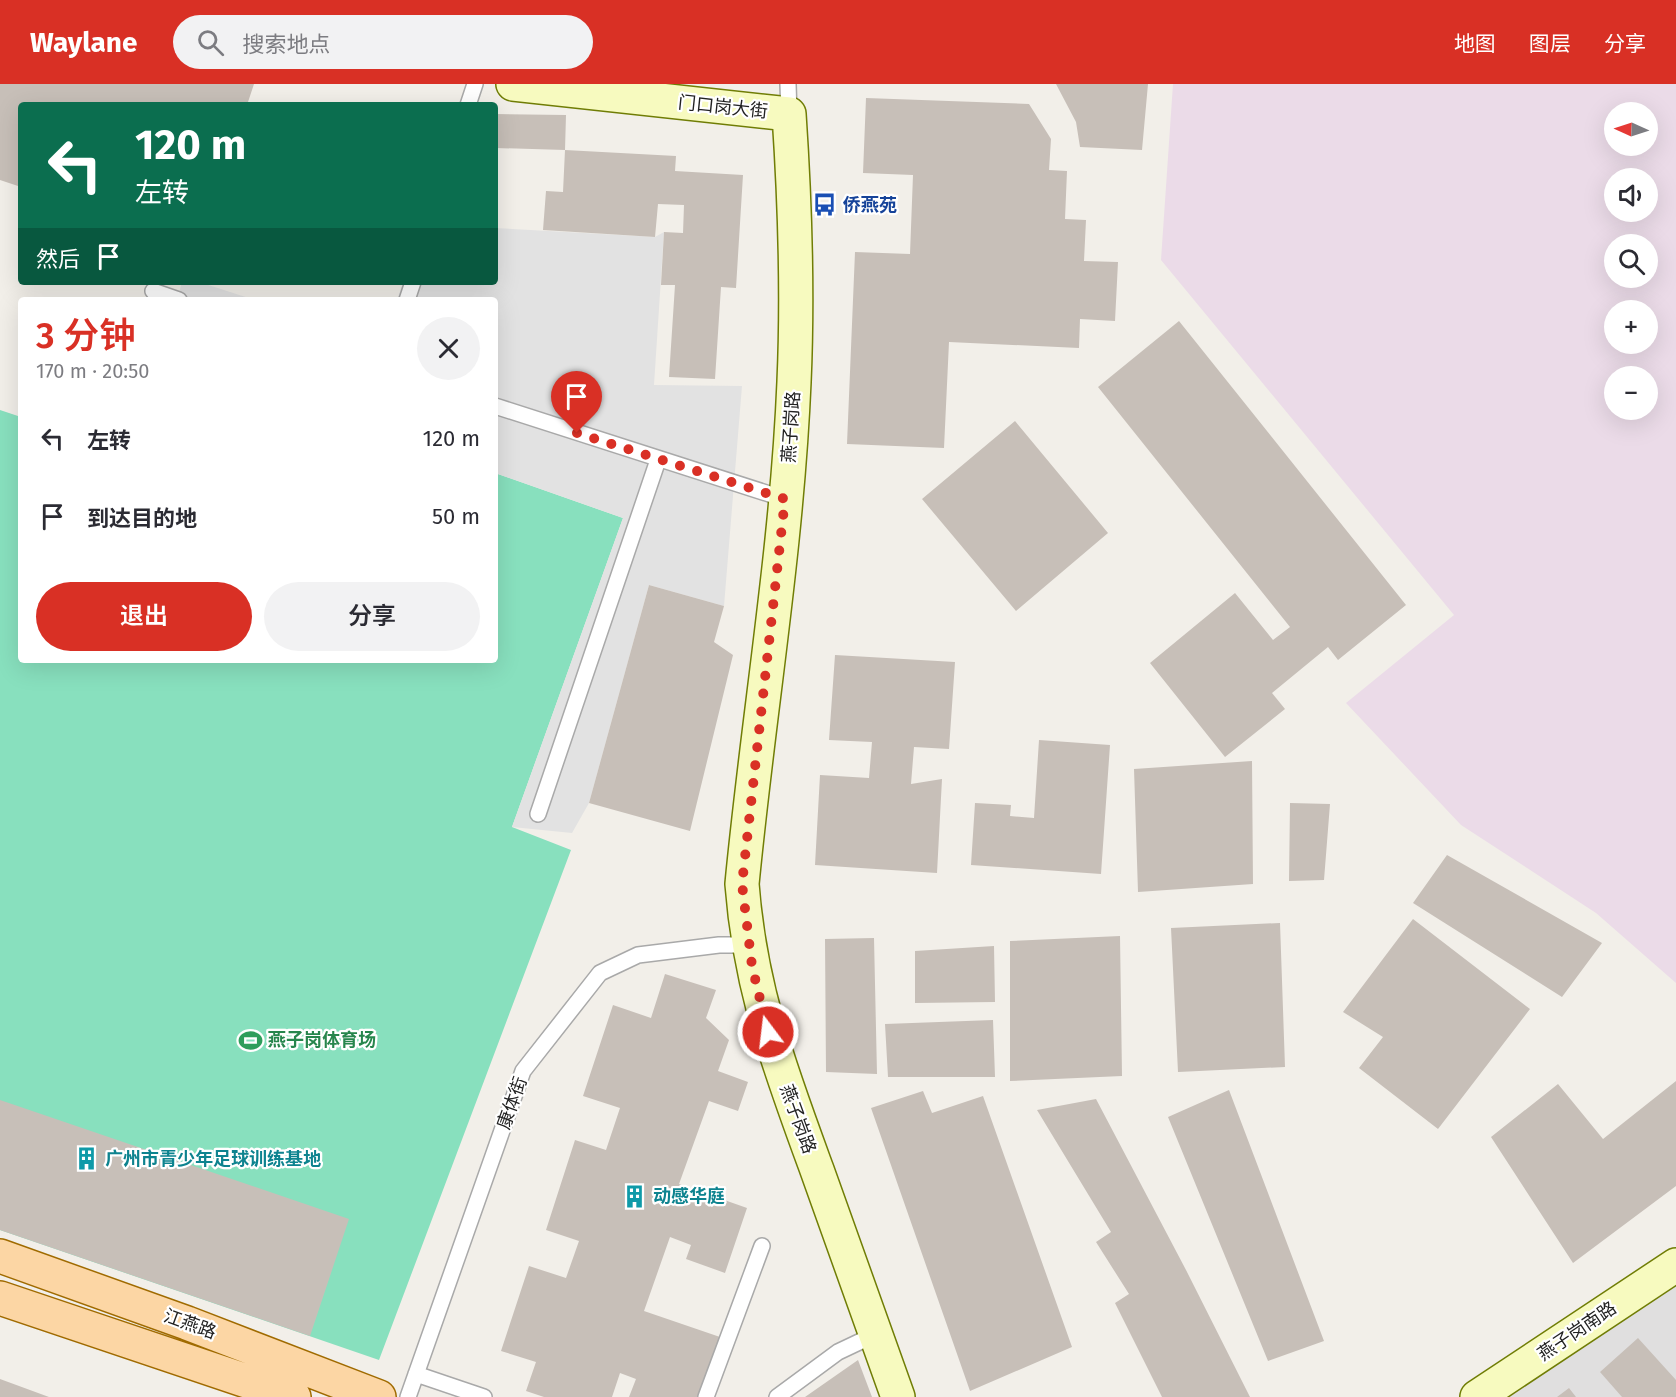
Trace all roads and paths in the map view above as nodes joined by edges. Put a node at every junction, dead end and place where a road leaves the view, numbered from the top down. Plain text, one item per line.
1 (475, 84) edge
2 (513, 84) edge
3 (789, 99) edge
4 (469, 102) edge
5 (153, 291) dead end
6 (170, 297) edge
7 (498, 407) edge
8 (658, 460) junction
9 (785, 499) junction
10 (538, 814) dead end
11 (748, 945) junction
12 (762, 1246) dead end
13 (0, 1256) edge
14 (1676, 1265) edge
15 (0, 1298) edge
16 (876, 1334) junction
17 (416, 1374) junction
18 (294, 1397) edge
19 (379, 1397) edge
20 (408, 1397) edge
21 (484, 1397) edge
22 (706, 1397) edge
23 (777, 1397) edge
24 (898, 1397) edge
25 (1477, 1397) edge

1 - 4 lane
2 - 3 street, 门口岗大街
3 - 9 street, 燕子岗路
5 - 6 lane
7 - 8 lane
8 - 9 lane
8 - 10 lane
9 - 11 street, 燕子岗路
11 - 16 street, 燕子岗路
11 - 17 lane, 康体街
12 - 22 lane
13 - 19 main road, 江燕路
14 - 25 street, 燕子岗南路
15 - 18 main road, 江燕路
16 - 23 lane
16 - 24 street, 燕子岗路
17 - 20 lane, 康体街
17 - 21 lane

